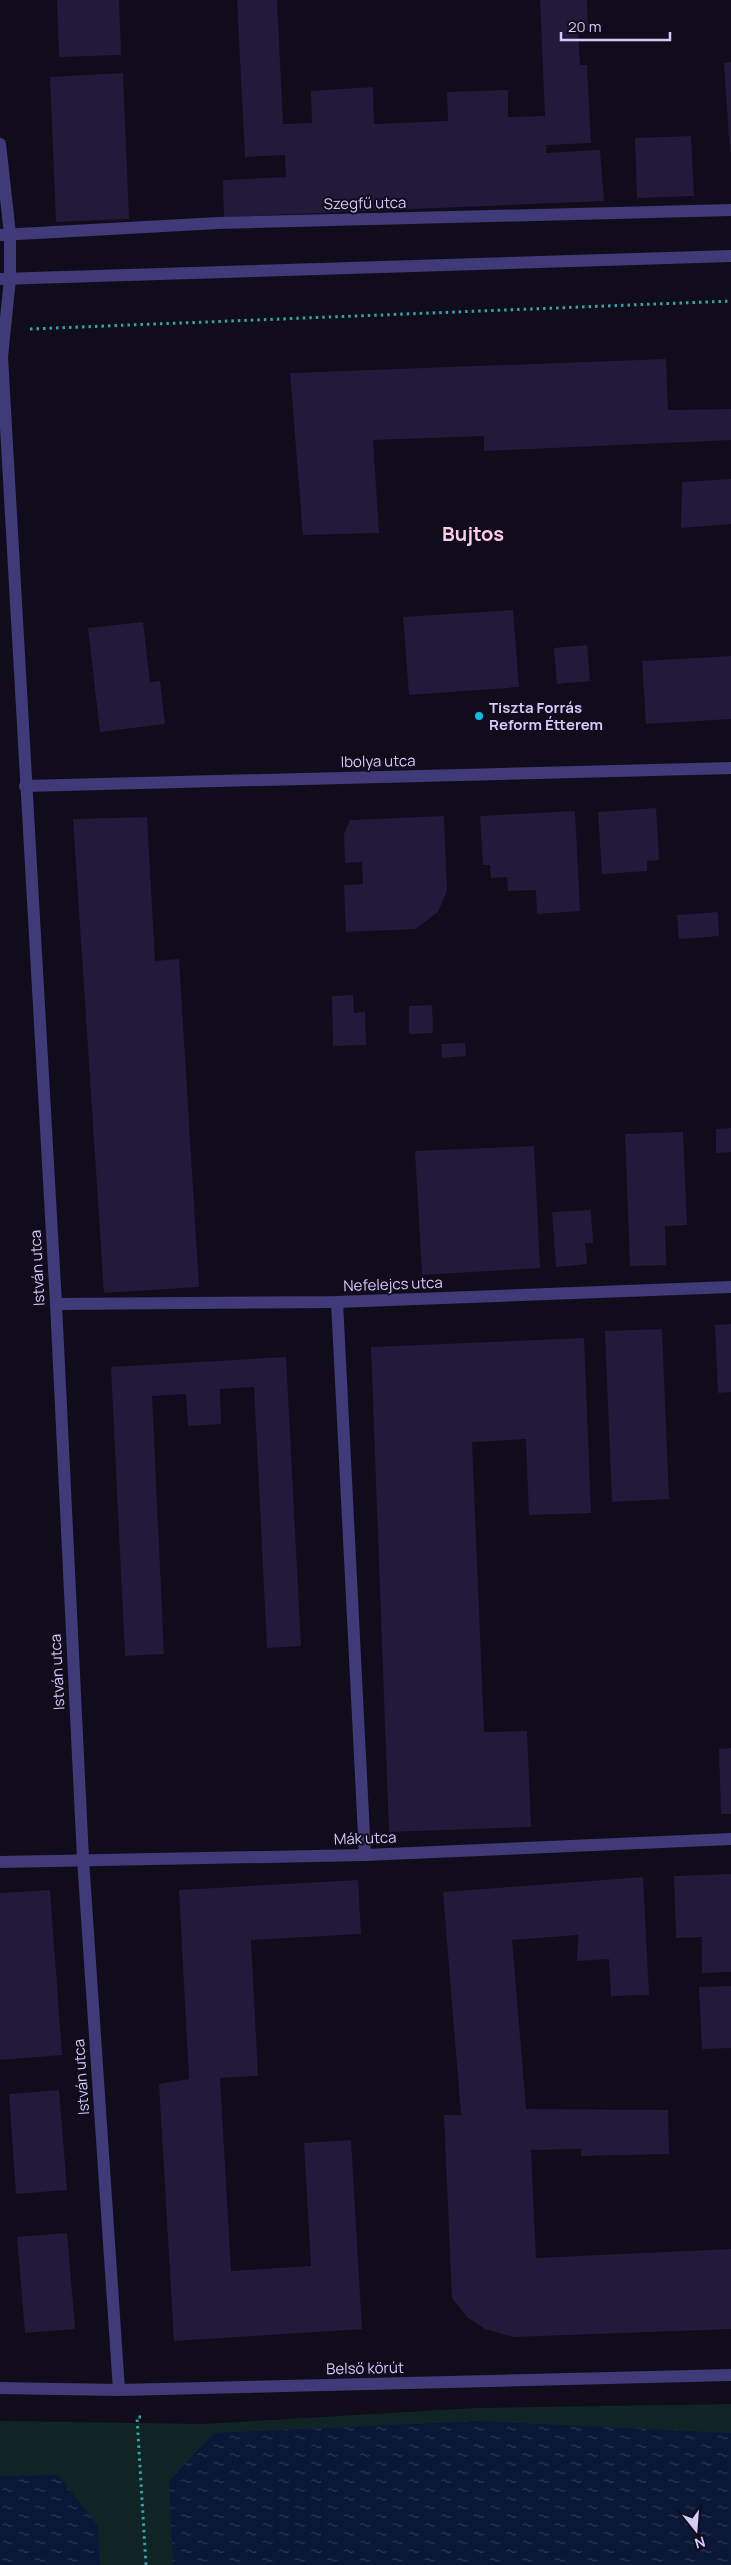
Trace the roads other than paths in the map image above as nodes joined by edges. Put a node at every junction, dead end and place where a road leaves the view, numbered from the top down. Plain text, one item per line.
1 (0, 144) edge
2 (731, 210) edge
3 (5, 235) edge
4 (731, 256) edge
5 (5, 279) edge
6 (0, 432) edge
7 (7, 448) junction
8 (731, 768) edge
9 (25, 786) junction
10 (731, 1287) edge
11 (337, 1302) junction
12 (56, 1304) junction
13 (731, 1839) edge
14 (364, 1855) junction
15 (83, 1859) junction
16 (0, 1862) edge
17 (731, 2376) edge
18 (0, 2388) edge
19 (119, 2390) junction

1 - 3 street, István utca
2 - 3 street, Szegfű utca
3 - 5 street, István utca
4 - 5 street
5 - 7 street, István utca
6 - 7 street
7 - 9 street, István utca
8 - 9 street, Ibolya utca
9 - 12 street, István utca
10 - 11 street, Nefelejcs utca
11 - 12 street, Nefelejcs utca
11 - 14 street
12 - 15 street, István utca
13 - 14 street, Mák utca
14 - 15 street, Mák utca
15 - 16 street, Mák utca
15 - 19 street, István utca
17 - 19 street, Belső körút
18 - 19 street, Belső körút

